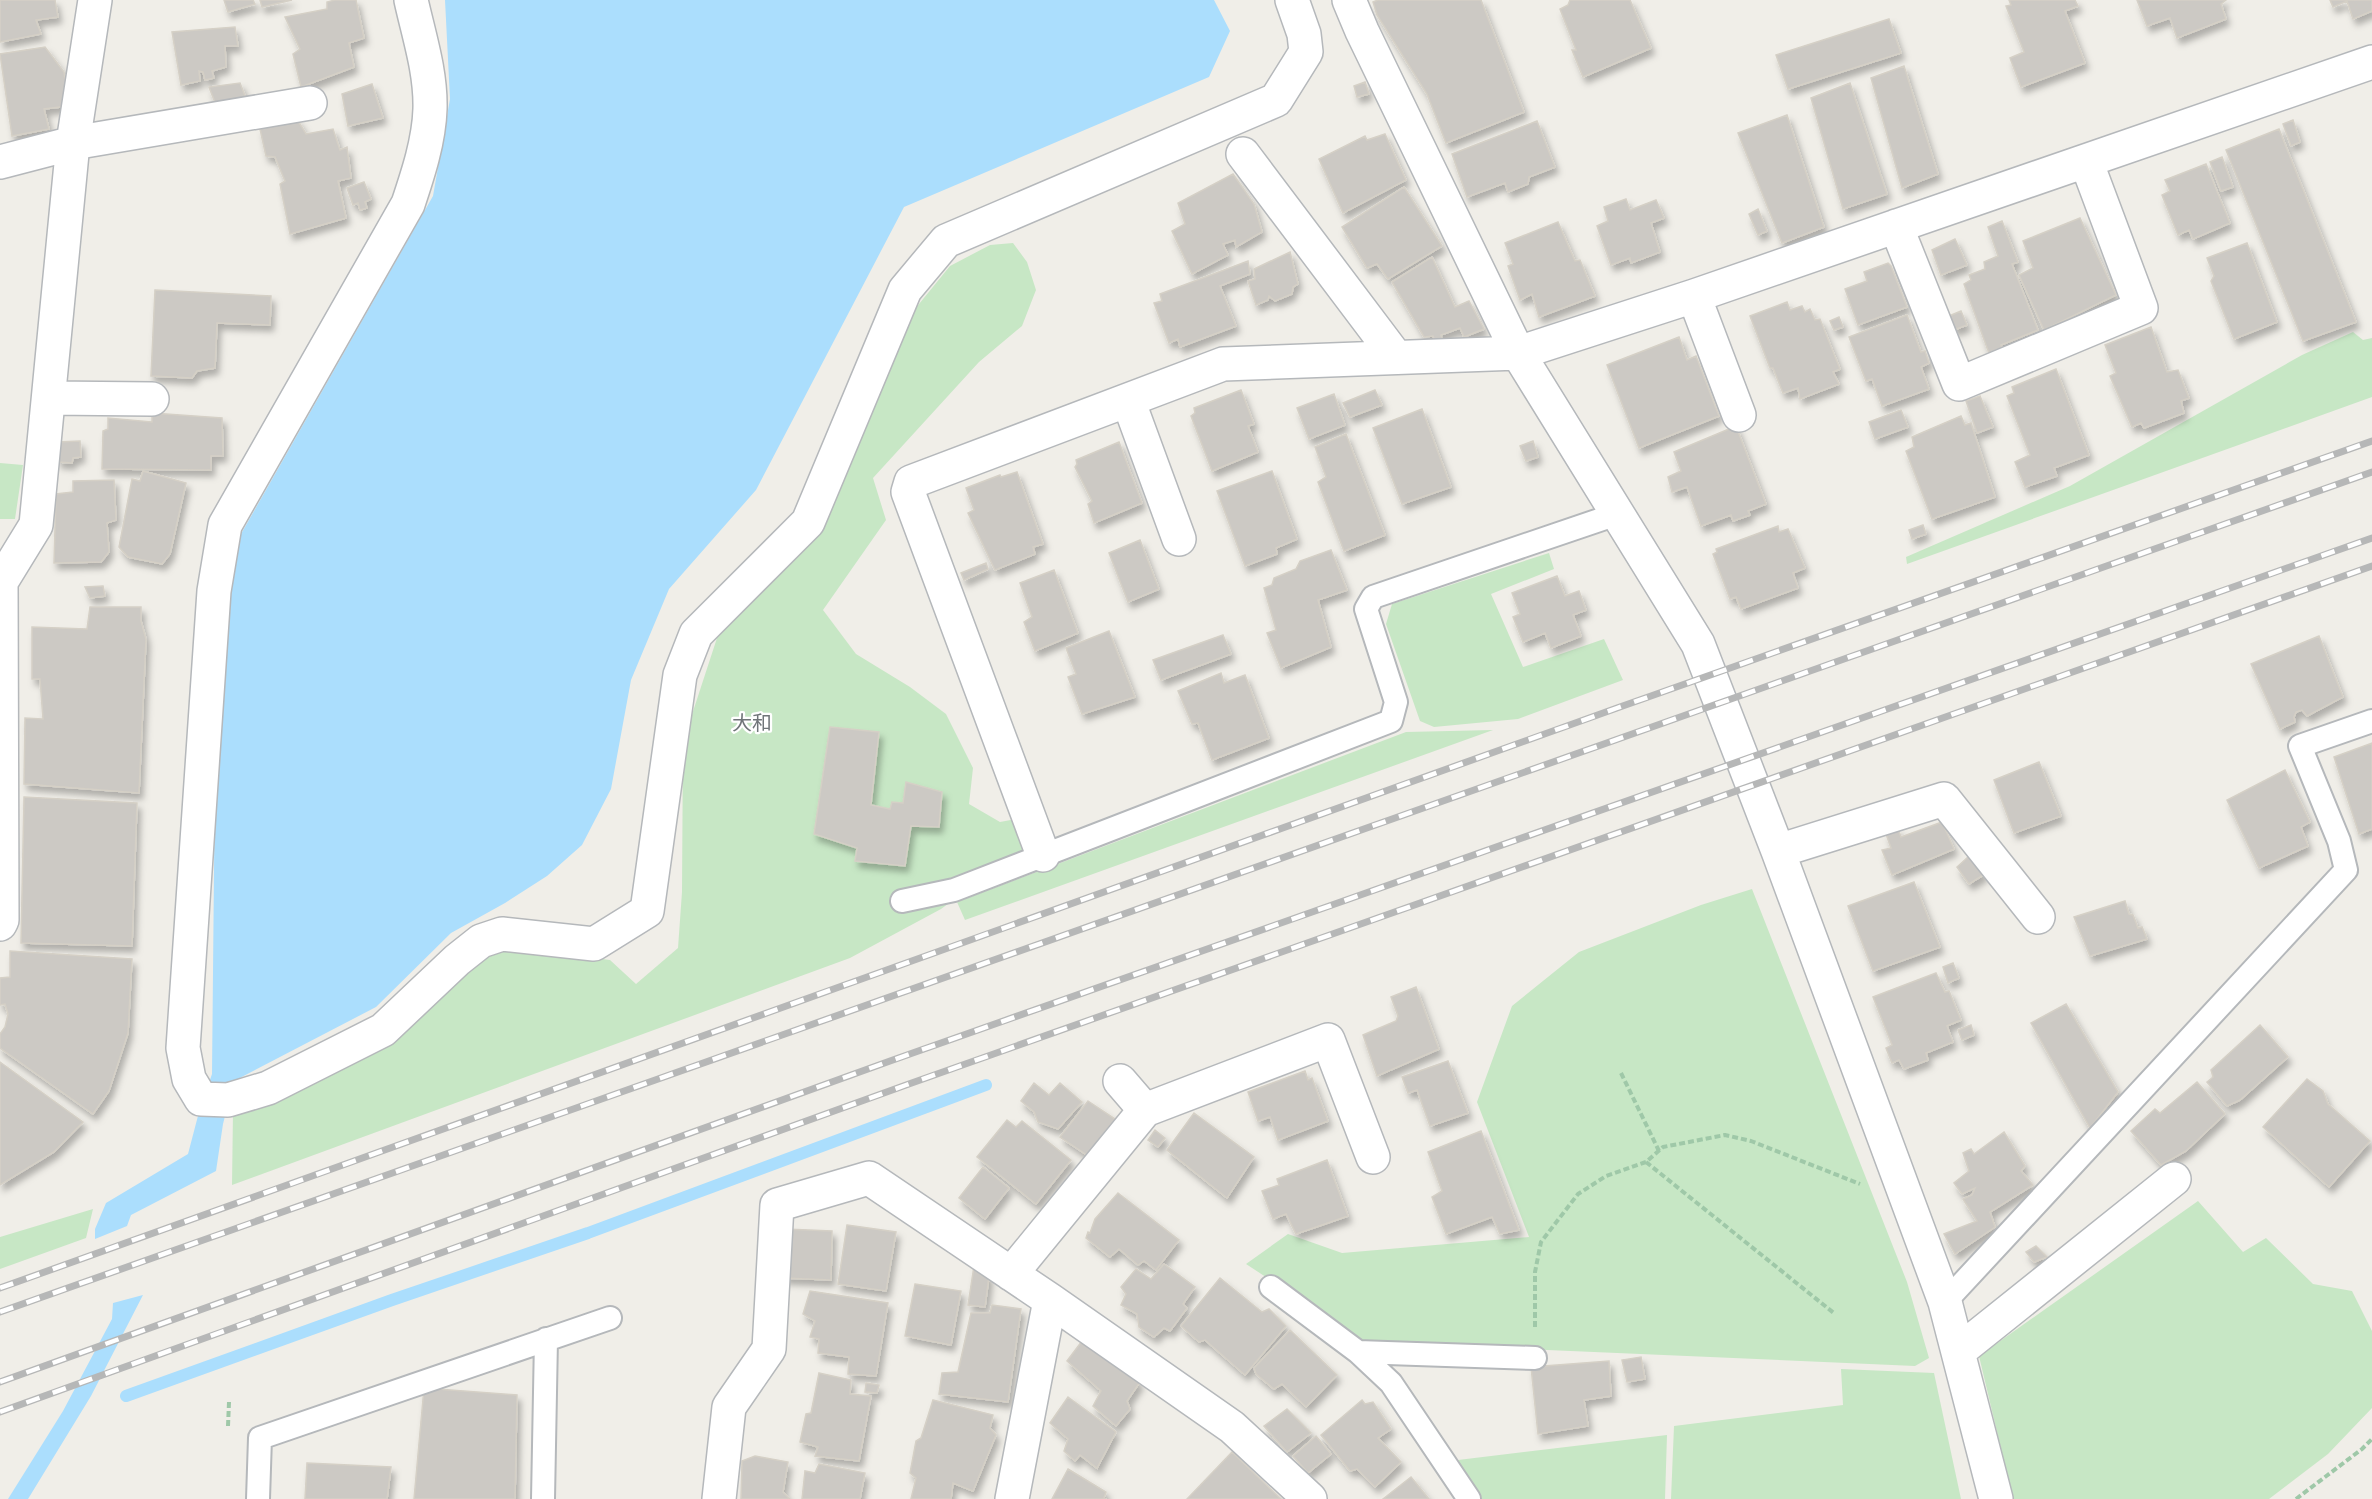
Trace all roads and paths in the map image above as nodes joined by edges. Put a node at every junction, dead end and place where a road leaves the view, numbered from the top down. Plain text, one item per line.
1 (95, 0) edge
2 (411, 0) edge
3 (1292, 0) edge
4 (1349, 0) edge
5 (2372, 62) edge
6 (310, 103) dead end
7 (73, 143) junction
8 (1243, 154) dead end
9 (2086, 161) junction
10 (0, 162) edge
11 (1896, 226) junction
12 (1695, 296) junction
13 (1518, 353) junction
14 (1396, 357) junction
15 (49, 398) junction
16 (152, 399) dead end
17 (1128, 400) junction
18 (1739, 415) dead end
19 (1617, 514) junction
20 (1179, 539) dead end
21 (2372, 721) edge
22 (1778, 851) junction
23 (1042, 855) junction
24 (902, 901) dead end
25 (2038, 917) dead end
26 (0, 924) edge
27 (1621, 1073) dead end
28 (1120, 1081) dead end
29 (1145, 1110) junction
30 (1659, 1151) junction
31 (1373, 1157) dead end
32 (1646, 1162) junction
33 (2174, 1179) dead end
34 (1908, 1203) junction
35 (1011, 1274) junction
36 (1271, 1287) dead end
37 (1050, 1300) junction
38 (1945, 1302) junction
39 (1835, 1314) dead end
40 (610, 1318) dead end
41 (546, 1339) junction
42 (1959, 1351) junction
43 (1358, 1352) junction
44 (1535, 1358) joint
45 (2372, 1439) edge
46 (258, 1499) edge
47 (543, 1499) edge
48 (719, 1499) edge
49 (1012, 1499) edge
50 (1310, 1499) edge
51 (1469, 1499) edge
52 (1996, 1499) edge
53 (2296, 1499) edge

1 - 7 street
2 - 3 street
4 - 13 street
5 - 9 street
6 - 7 street
7 - 10 street
7 - 15 street
8 - 14 street
9 - 11 street
9 - 11 street
11 - 12 street
12 - 13 street
12 - 18 street
13 - 14 street
13 - 19 street
14 - 17 street
15 - 16 street
15 - 26 street
17 - 20 street
17 - 23 street
19 - 22 street
19 - 23 lane
21 - 38 lane
22 - 25 street
22 - 34 street
23 - 24 lane
27 - 30 path
28 - 29 street
29 - 31 street
29 - 35 street
30 - 32 path
30 - 34 path
32 - 39 path
32 - 44 path
33 - 42 street
34 - 38 street
35 - 37 street
35 - 48 street
36 - 43 lane
37 - 49 street
37 - 50 street
38 - 42 street
40 - 41 lane
41 - 46 lane
41 - 47 lane
42 - 52 street
43 - 44 lane
43 - 51 lane
45 - 53 path

